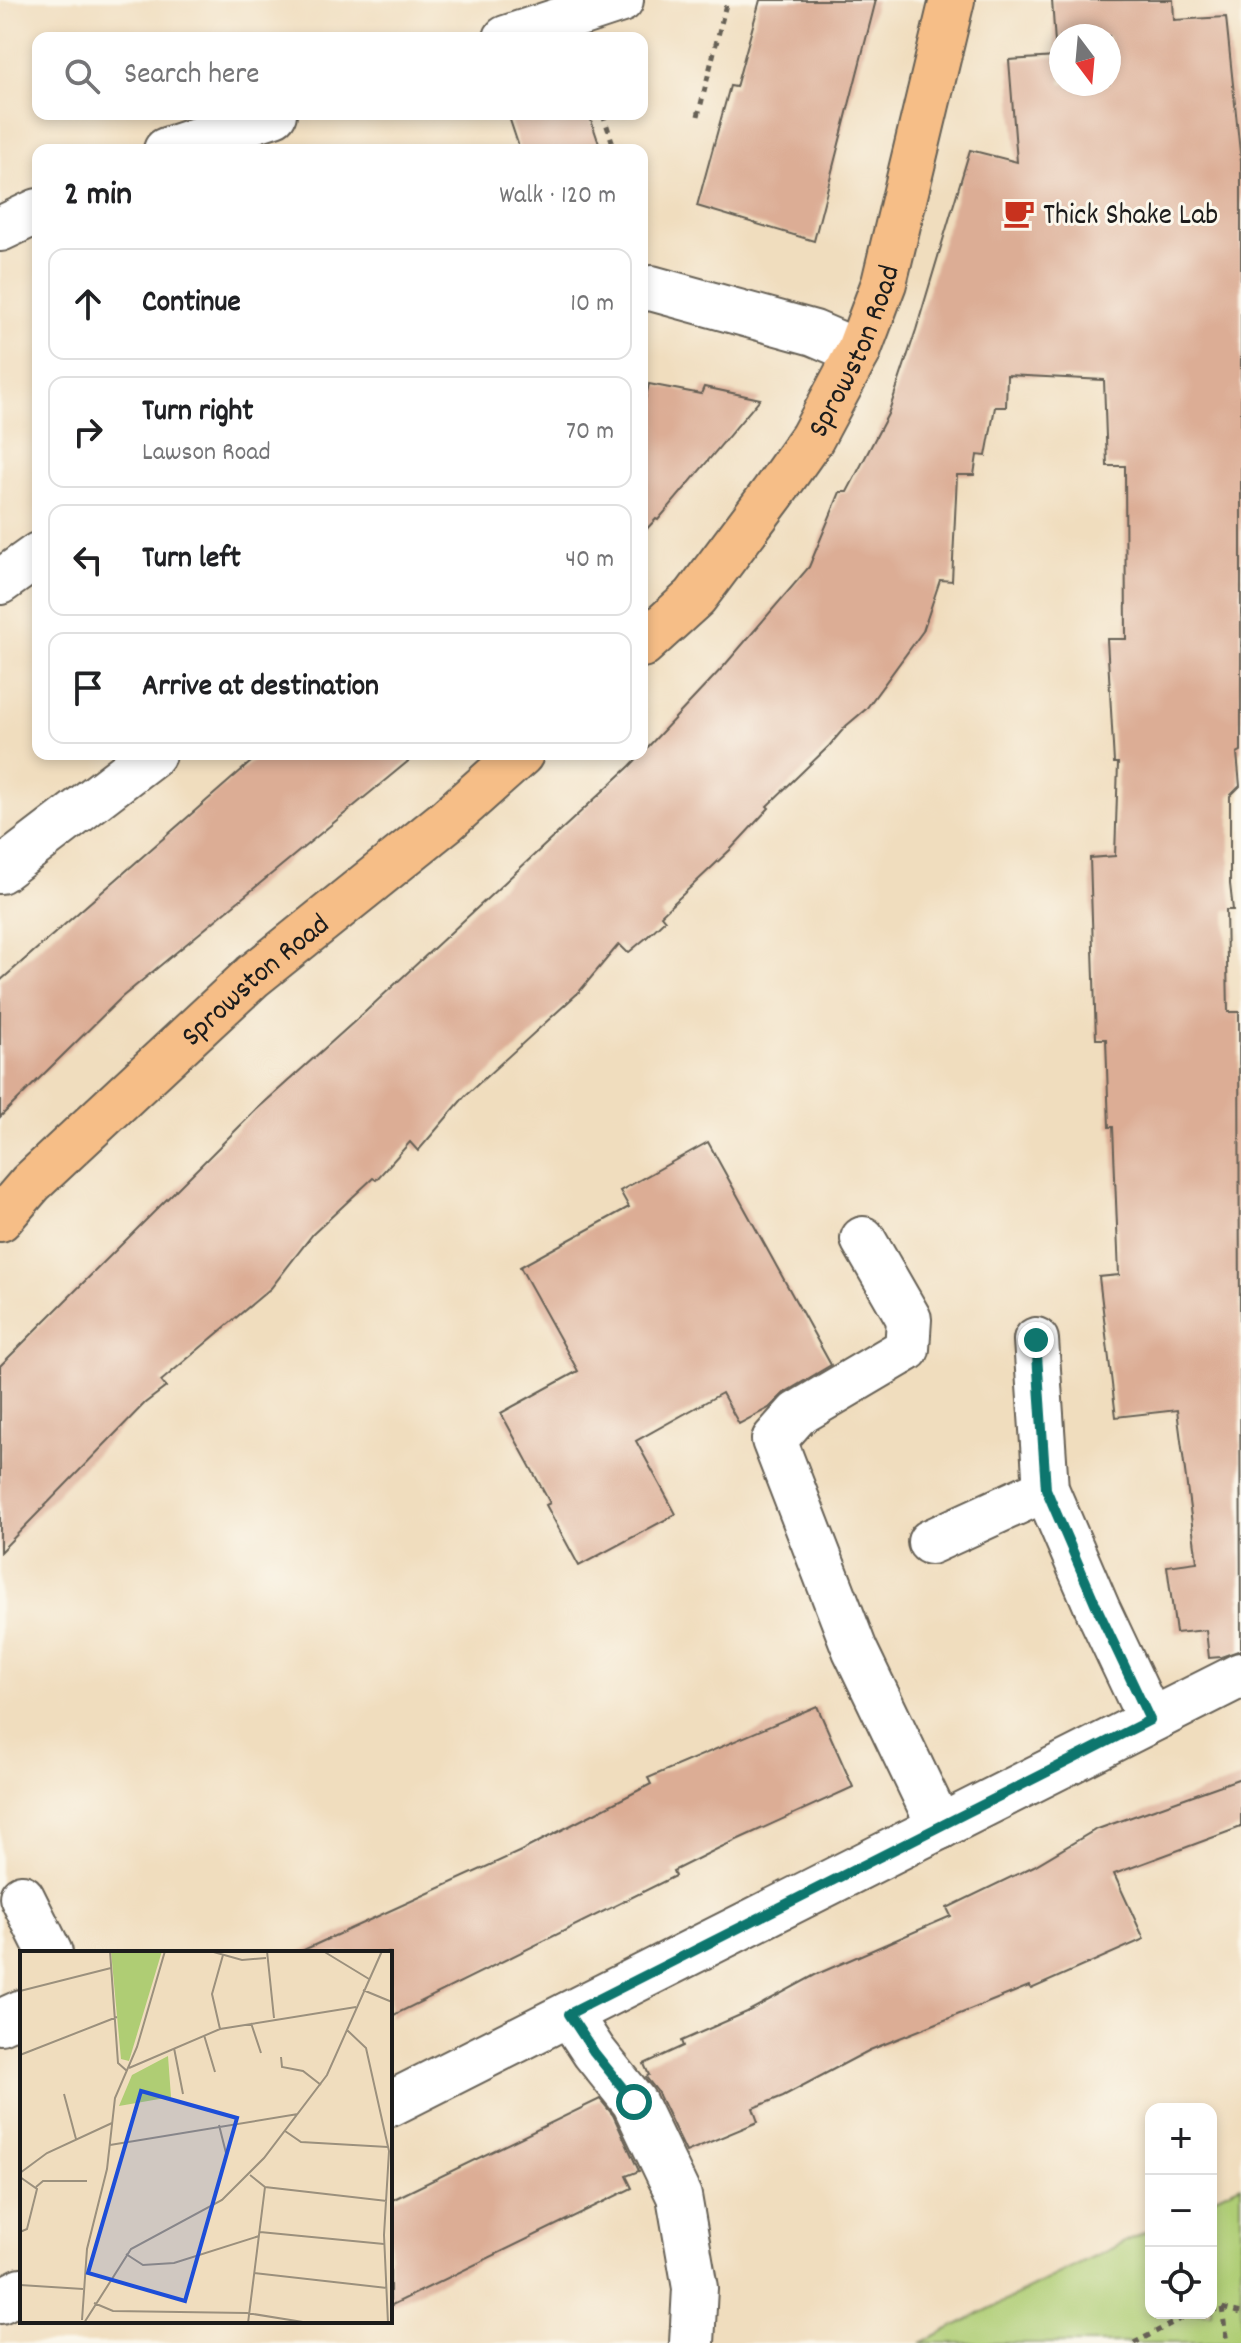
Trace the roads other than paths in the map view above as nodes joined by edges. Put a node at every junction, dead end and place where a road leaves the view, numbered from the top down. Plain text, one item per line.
1 (621, 0) edge
2 (952, 0) edge
3 (524, 32) edge
4 (256, 120) edge
5 (184, 144) edge
6 (32, 214) edge
7 (0, 229) edge
8 (648, 288) edge
9 (858, 352) junction
10 (32, 559) edge
11 (0, 582) edge
12 (648, 640) edge
13 (145, 760) edge
14 (514, 760) edge
15 (0, 871) edge
16 (0, 1219) edge
17 (863, 1239) dead end
18 (1036, 1340) dead end
19 (1046, 1489) junction
20 (930, 1542) dead end
21 (1241, 1675) edge
22 (1150, 1720) junction
23 (940, 1827) junction
24 (22, 1897) dead end
25 (49, 1951) edge
26 (20, 2013) edge
27 (569, 2014) junction
28 (0, 2022) edge
29 (392, 2103) edge
30 (20, 2291) edge
31 (0, 2301) edge
32 (692, 2343) edge

1 - 3 street
2 - 9 main road, Sprowston Road
4 - 5 street
6 - 7 street
8 - 9 street
9 - 12 main road, Sprowston Road
10 - 11 street
13 - 15 street
14 - 16 main road, Sprowston Road
17 - 23 street
18 - 19 street
19 - 20 street
19 - 22 street
21 - 22 street
22 - 23 street
23 - 27 street
24 - 25 street
26 - 28 street
27 - 29 street
27 - 32 street
30 - 31 street

